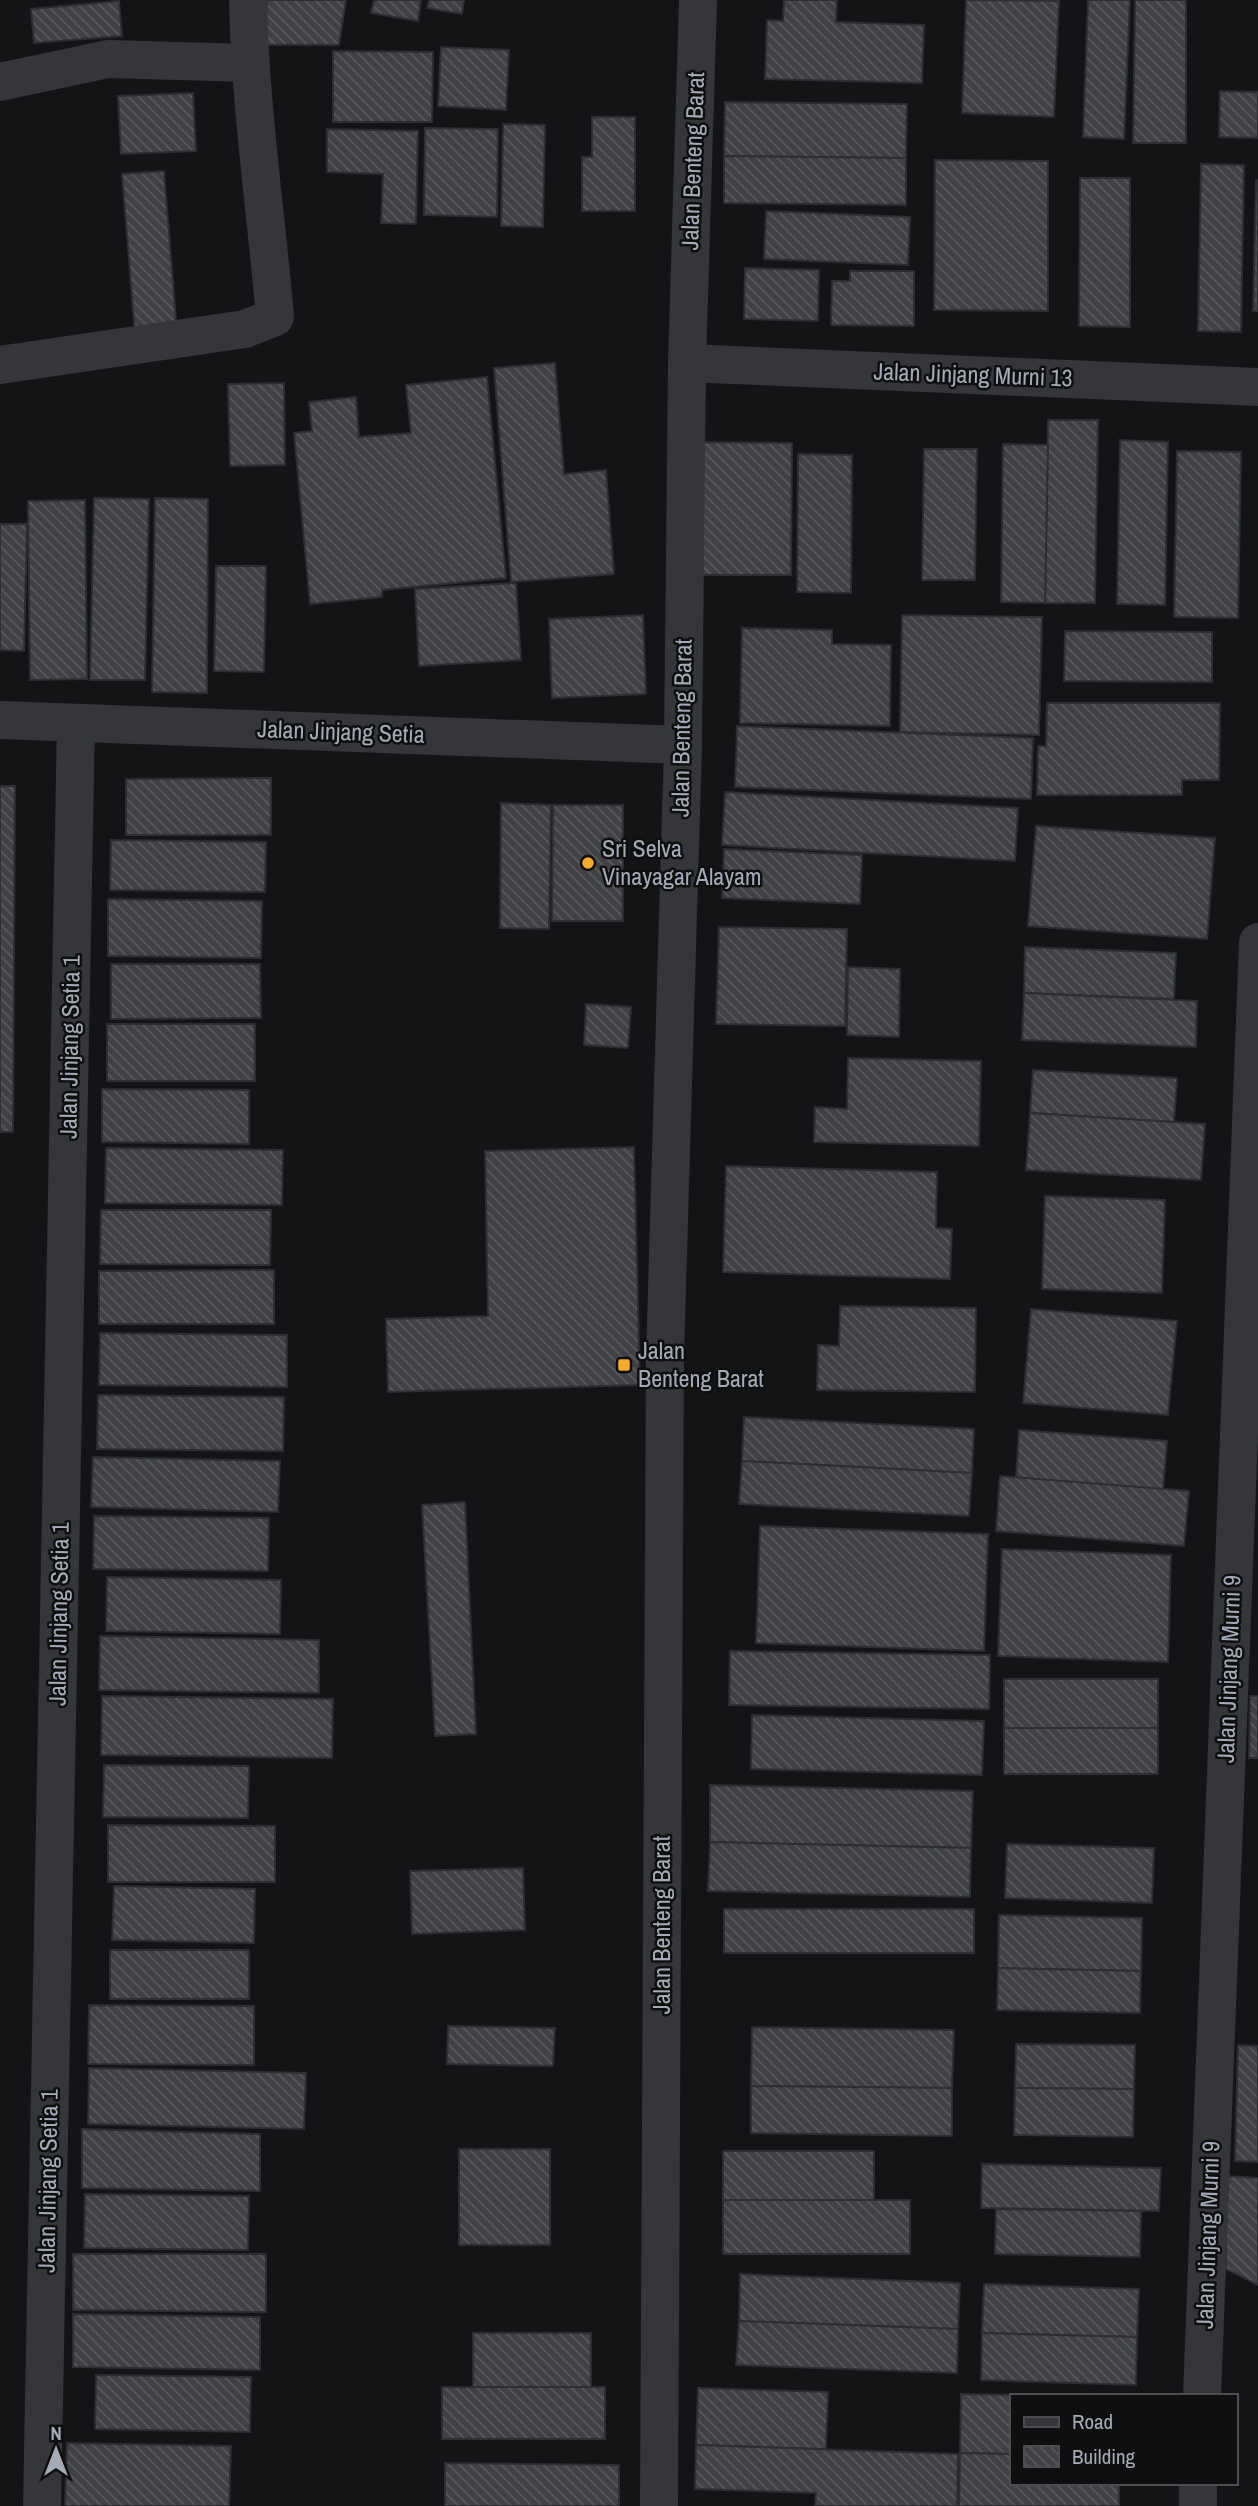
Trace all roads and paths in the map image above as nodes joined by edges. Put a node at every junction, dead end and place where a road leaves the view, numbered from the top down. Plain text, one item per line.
1 (248, 0) edge
2 (698, 0) edge
3 (249, 63) junction
4 (0, 82) edge
5 (687, 363) junction
6 (0, 365) edge
7 (1258, 387) edge
8 (0, 720) edge
9 (76, 723) junction
10 (683, 745) junction
11 (1258, 942) edge
12 (1250, 1307) edge
13 (1202, 2394) edge
14 (1198, 2485) edge
15 (42, 2506) edge
16 (659, 2506) edge
17 (1198, 2506) edge

1 - 3 street
2 - 5 street, Jalan Benteng Barat
3 - 4 street
3 - 6 street
5 - 7 street, Jalan Jinjang Murni 13
5 - 10 street, Jalan Benteng Barat
8 - 9 street, Jalan Jinjang Setia
9 - 10 street, Jalan Jinjang Setia
9 - 15 street, Jalan Jinjang Setia 1
10 - 16 street, Jalan Benteng Barat
11 - 12 street, Jalan Jinjang Murni 9
12 - 13 street, Jalan Jinjang Murni 9
14 - 17 street

